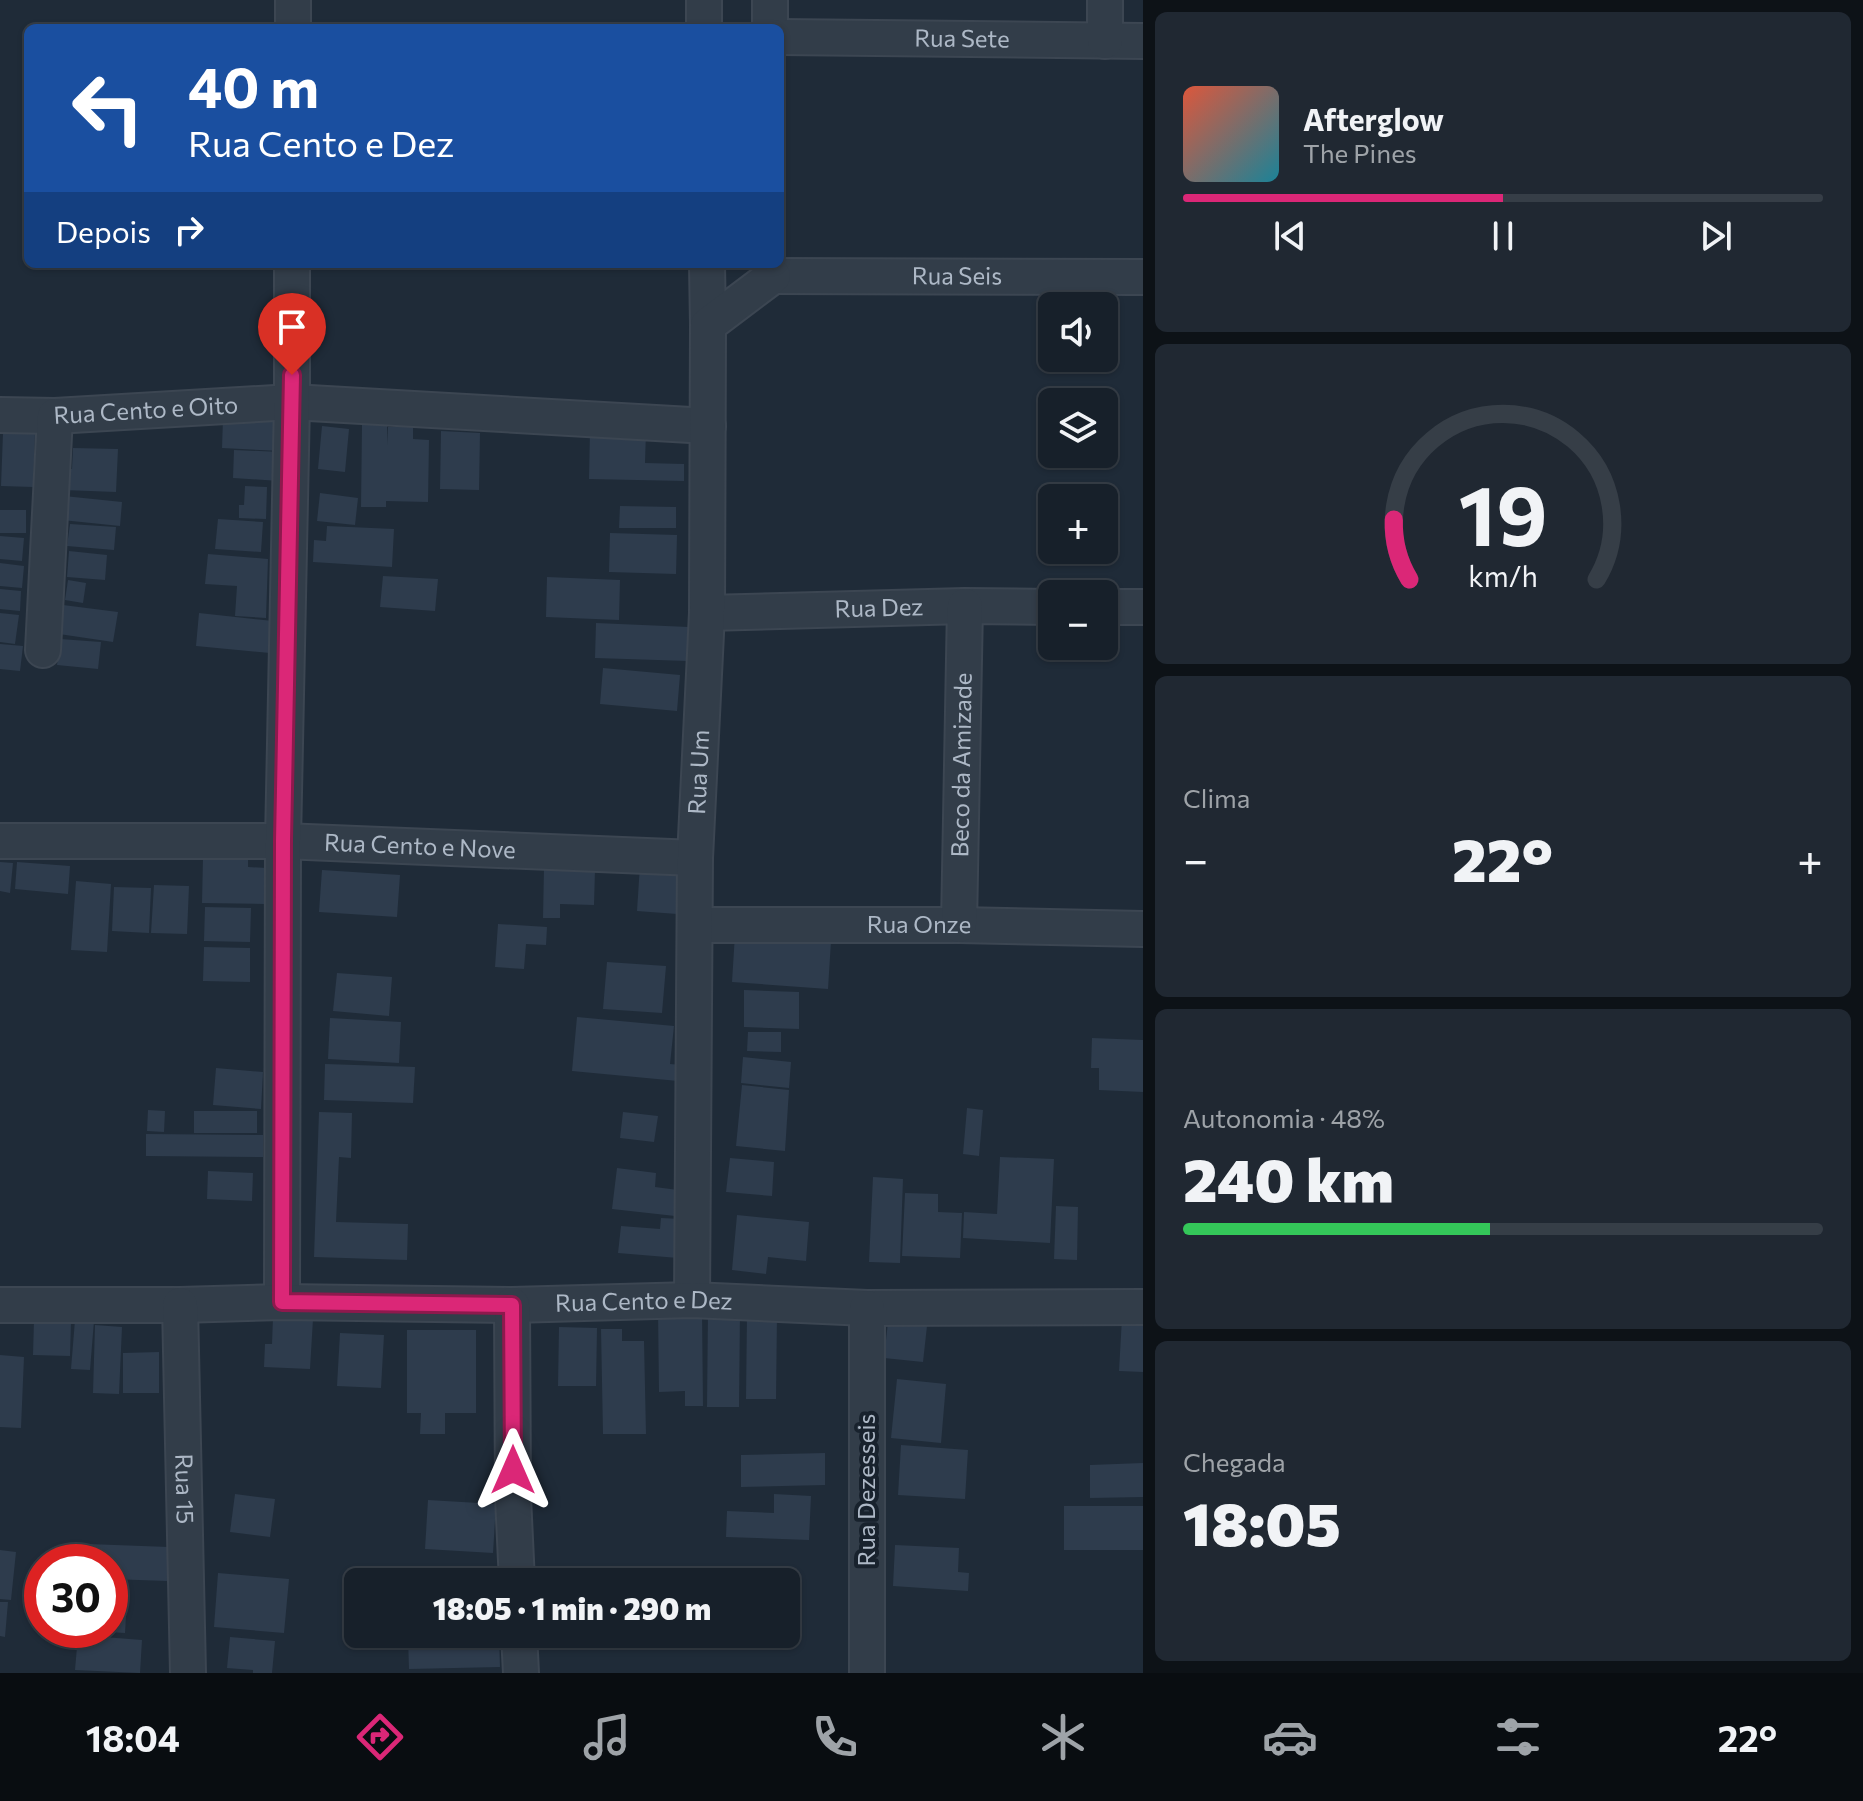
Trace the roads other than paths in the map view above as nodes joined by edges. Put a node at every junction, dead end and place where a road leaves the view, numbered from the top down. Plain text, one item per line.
1 (293, 0) edge
2 (704, 0) edge
3 (770, 0) edge
4 (1105, 0) edge
5 (293, 24) edge
6 (704, 24) edge
7 (770, 24) edge
8 (784, 37) edge
9 (1105, 41) junction
10 (1143, 41) edge
11 (292, 268) edge
12 (707, 268) edge
13 (773, 270) edge
14 (1143, 277) edge
15 (708, 325) junction
16 (292, 402) junction
17 (0, 415) edge
18 (55, 416) junction
19 (708, 426) junction
20 (965, 606) junction
21 (1038, 607) edge
22 (1118, 607) edge
23 (1143, 607) edge
24 (707, 613) junction
25 (43, 650) dead end
26 (0, 841) edge
27 (283, 841) junction
28 (695, 858) junction
29 (695, 925) junction
30 (959, 925) junction
31 (1143, 929) edge
32 (692, 1300) junction
33 (282, 1302) junction
34 (0, 1305) edge
35 (180, 1305) junction
36 (512, 1305) junction
37 (1143, 1307) edge
38 (867, 1308) junction
39 (516, 1568) edge
40 (520, 1648) edge
41 (188, 1673) edge
42 (521, 1673) edge
43 (867, 1673) edge

1 - 5 street
2 - 6 street
3 - 7 street
4 - 9 street
8 - 9 street, Rua Sete
9 - 10 street, Rua Sete
11 - 16 street
12 - 15 street, Rua Um
13 - 14 street, Rua Seis
13 - 15 street
15 - 19 street, Rua Um
16 - 18 street, Rua Cento e Oito
16 - 19 street, Rua Cento e Oito
16 - 27 street
17 - 18 street, Rua Cento e Oito
18 - 25 street
19 - 24 street, Rua Um
20 - 21 street, Rua Dez
20 - 24 street, Rua Dez
20 - 30 street, Beco da Amizade
22 - 23 street
24 - 28 street, Rua Um
26 - 27 street, Rua Cento e Nove
27 - 28 street, Rua Cento e Nove
27 - 33 street
28 - 29 street, Rua Um
29 - 30 street, Rua Onze
29 - 32 street, Rua Um
30 - 31 street, Rua Onze
32 - 36 street, Rua Cento e Dez
32 - 38 street, Rua Cento e Dez
33 - 35 street, Rua Cento e Dez
33 - 36 street, Rua Cento e Dez
34 - 35 street, Rua Cento e Dez
35 - 41 street, Rua 15
36 - 39 street
37 - 38 street, Rua Cento e Dez
38 - 43 street, Rua Dezesseis
40 - 42 street

